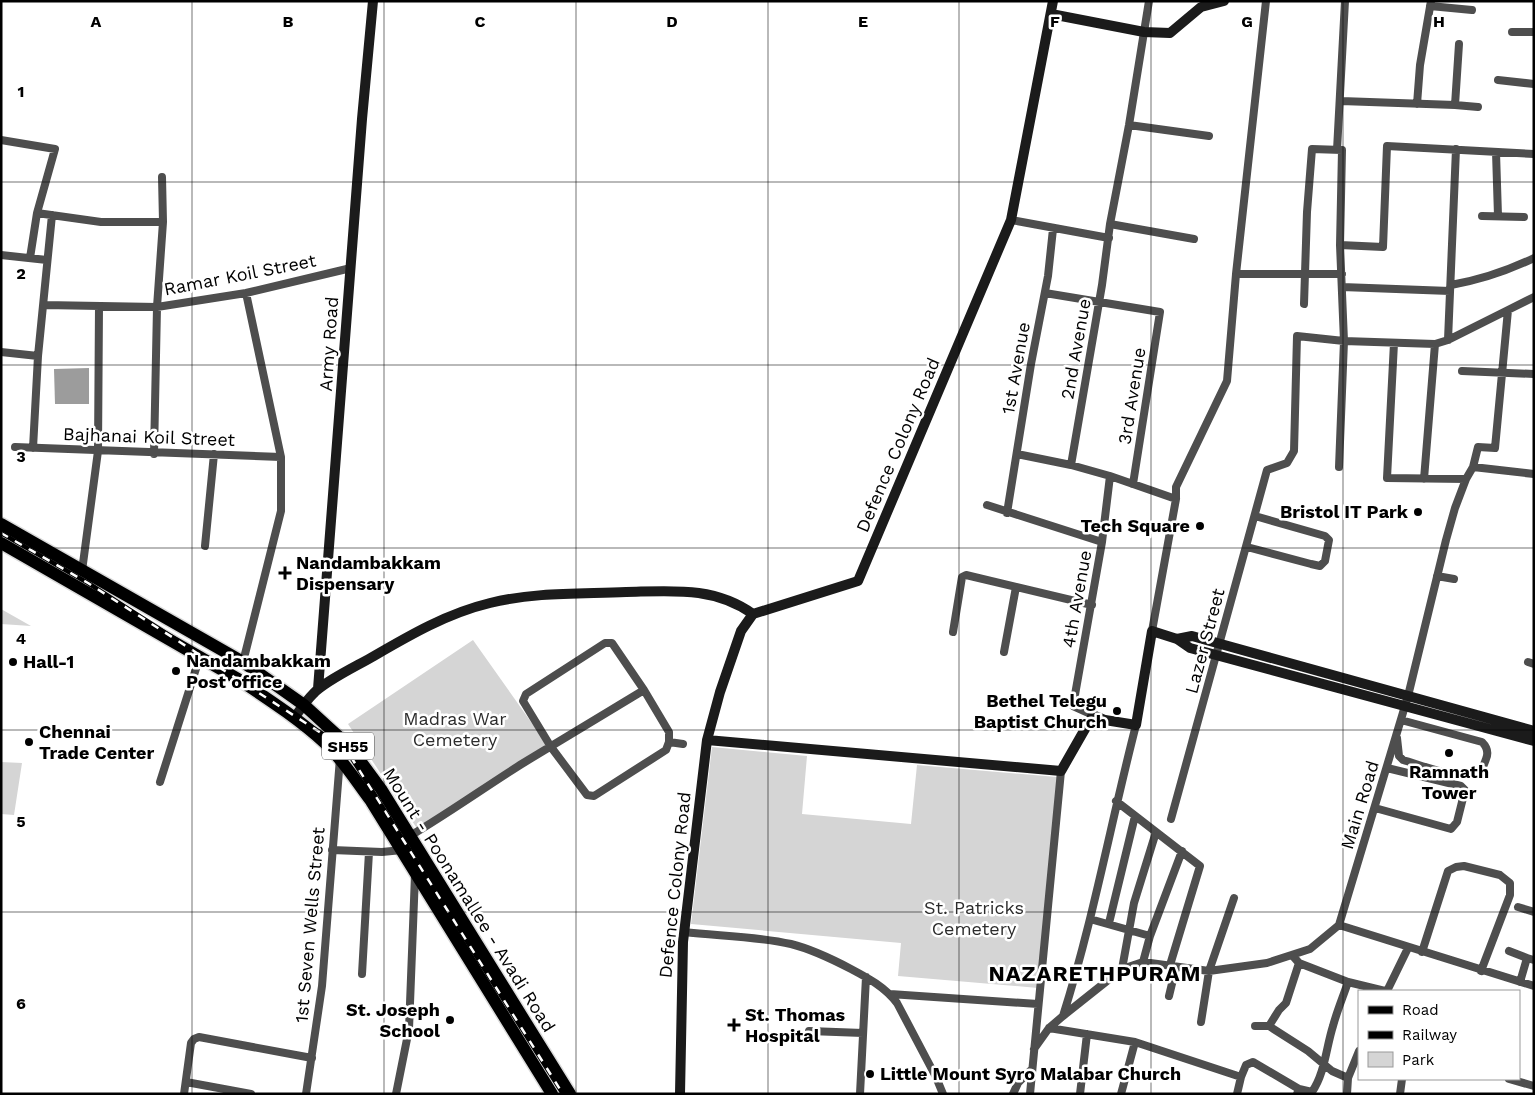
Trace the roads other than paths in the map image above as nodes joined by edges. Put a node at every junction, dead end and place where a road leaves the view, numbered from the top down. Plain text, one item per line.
1 (372, 1) edge
2 (1053, 1) edge
3 (1150, 1) edge
4 (1224, 1) edge
5 (1266, 1) edge
6 (1345, 1) edge
7 (1430, 4) edge
8 (1472, 10) dead end
9 (1051, 14) junction
10 (1144, 32) junction
11 (1512, 32) dead end
12 (1534, 32) edge
13 (1459, 44) dead end
14 (1498, 80) dead end
15 (1534, 84) edge
16 (1341, 101) junction
17 (1417, 104) junction
18 (1454, 105) junction
19 (1478, 108) dead end
20 (1129, 125) junction
21 (1210, 136) dead end
22 (1, 140) edge
23 (1456, 149) junction
24 (1337, 150) junction
25 (1496, 152) junction
26 (1534, 154) edge
27 (162, 177) dead end
28 (37, 213) junction
29 (52, 215) junction
30 (1482, 216) dead end
31 (1498, 216) junction
32 (1524, 216) dead end
33 (1011, 220) junction
34 (163, 222) junction
35 (1110, 224) junction
36 (1052, 229) junction
37 (1109, 238) junction
38 (1194, 239) dead end
39 (1340, 245) junction
40 (1, 255) edge
41 (30, 258) junction
42 (1534, 258) edge
43 (47, 260) junction
44 (351, 268) junction
45 (1236, 274) junction
46 (1305, 274) junction
47 (1342, 274) junction
48 (1342, 288) junction
49 (1450, 288) junction
50 (246, 293) junction
51 (1045, 293) junction
52 (1534, 297) edge
53 (1099, 303) junction
54 (1304, 304) dead end
55 (44, 305) junction
56 (99, 306) junction
57 (157, 307) junction
58 (1508, 310) junction
59 (1448, 340) junction
60 (1344, 341) junction
61 (1394, 343) junction
62 (1435, 344) junction
63 (1, 352) edge
64 (38, 356) junction
65 (1462, 370) dead end
66 (1502, 371) junction
67 (1534, 374) edge
68 (15, 447) dead end
69 (33, 448) junction
70 (98, 451) junction
71 (154, 454) junction
72 (214, 454) junction
73 (1017, 454) junction
74 (281, 457) junction
75 (1071, 465) junction
76 (1340, 467) dead end
77 (1473, 467) junction
78 (1534, 474) edge
79 (1110, 476) junction
80 (1424, 479) junction
81 (1466, 479) junction
82 (1133, 484) junction
83 (1176, 499) junction
84 (987, 505) dead end
85 (1007, 513) junction
86 (1255, 516) junction
87 (1, 524) edge
88 (1102, 542) junction
89 (1, 543) edge
90 (205, 546) dead end
91 (1247, 547) junction
92 (82, 571) junction
93 (1437, 576) junction
94 (1454, 579) dead end
95 (1016, 587) junction
96 (1092, 605) junction
97 (753, 614) junction
98 (184, 628) junction
99 (1152, 631) junction
100 (953, 632) dead end
101 (1177, 639) junction
102 (176, 642) junction
103 (1220, 644) junction
104 (1004, 652) dead end
105 (200, 656) junction
106 (1217, 656) junction
107 (243, 662) junction
108 (318, 689) junction
109 (644, 690) junction
110 (1408, 696) junction
111 (304, 705) junction
112 (1405, 707) junction
113 (1093, 715) junction
114 (294, 718) junction
115 (1401, 720) junction
116 (1136, 726) junction
117 (1534, 731) edge
118 (1396, 736) junction
119 (707, 740) junction
120 (1534, 741) edge
121 (669, 742) junction
122 (683, 744) dead end
123 (551, 747) junction
124 (340, 758) junction
125 (1387, 768) junction
126 (1061, 771) junction
127 (160, 782) dead end
128 (1116, 801) junction
129 (1374, 808) junction
130 (1135, 816) junction
131 (1171, 819) dead end
132 (1156, 832) junction
133 (410, 836) junction
134 (400, 846) junction
135 (332, 850) junction
136 (369, 852) junction
137 (1182, 852) junction
138 (416, 873) junction
139 (1234, 898) dead end
140 (1518, 908) dead end
141 (1534, 912) edge
142 (1090, 918) junction
143 (1109, 923) junction
144 (1340, 925) junction
145 (1128, 930) junction
146 (684, 932) junction
147 (1150, 936) junction
148 (1408, 948) junction
149 (1509, 951) dead end
150 (1422, 952) junction
151 (1292, 955) junction
152 (1530, 959) edge
153 (1143, 962) junction
154 (1299, 963) junction
155 (1173, 966) junction
156 (1122, 969) junction
157 (1209, 971) junction
158 (1481, 971) junction
159 (362, 974) dead end
160 (866, 977) junction
161 (1348, 982) junction
162 (1520, 982) junction
163 (1534, 986) edge
164 (1382, 990) edge
165 (1387, 990) edge
166 (890, 994) junction
167 (1169, 996) dead end
168 (1038, 1004) junction
169 (1063, 1016) junction
170 (1201, 1022) dead end
171 (1255, 1026) dead end
172 (1269, 1026) junction
173 (1049, 1028) junction
174 (809, 1031) dead end
175 (863, 1033) junction
176 (1087, 1034) junction
177 (1134, 1042) junction
178 (1034, 1049) junction
179 (1358, 1053) edge
180 (312, 1058) junction
181 (1323, 1065) junction
182 (1032, 1069) junction
183 (1241, 1077) junction
184 (1348, 1078) junction
185 (1402, 1080) edge
186 (1513, 1080) edge
187 (186, 1082) junction
188 (1534, 1086) edge
189 (1298, 1092) edge
190 (184, 1094) edge
191 (251, 1094) edge
192 (306, 1094) edge
193 (396, 1094) edge
194 (552, 1094) edge
195 (570, 1094) edge
196 (680, 1094) edge
197 (860, 1094) edge
198 (943, 1094) edge
199 (1013, 1094) edge
200 (1030, 1094) edge
201 (1080, 1094) edge
202 (1122, 1094) edge
203 (1237, 1094) edge
204 (1347, 1094) edge
205 (1400, 1094) edge

1 - 44 main road, Army Road
2 - 9 main road, Defence Colony Road
3 - 10 street, 2nd Avenue
4 - 10 main road
5 - 45 street
6 - 16 street
7 - 8 street
7 - 17 street
9 - 10 main road
9 - 33 main road, Defence Colony Road
10 - 20 street, 2nd Avenue
11 - 12 street
13 - 18 street
14 - 15 street
16 - 17 street
16 - 24 street
17 - 18 street
18 - 19 street
20 - 21 street
20 - 35 street, 2nd Avenue
22 - 28 street
23 - 25 street
23 - 39 street
23 - 49 street
24 - 39 street
24 - 46 street
25 - 26 street
25 - 31 street
27 - 34 street
28 - 29 street
28 - 41 street
29 - 34 street
29 - 43 street
30 - 31 street
31 - 32 street
33 - 36 street
33 - 97 main road, Defence Colony Road
34 - 57 street
35 - 37 street, 2nd Avenue
35 - 38 street
36 - 37 street
36 - 51 street, 1st Avenue
37 - 53 street, 2nd Avenue
39 - 47 street
40 - 41 street
41 - 43 street
42 - 49 street
43 - 55 street
44 - 50 street, Ramar Koil Street
44 - 108 main road, Army Road
45 - 46 street
45 - 83 street
46 - 47 street
46 - 54 street
47 - 48 street
48 - 49 street
48 - 60 street
49 - 59 street
50 - 57 street, Ramar Koil Street
50 - 74 street
51 - 53 street
51 - 73 street, 1st Avenue
52 - 58 street
53 - 75 street, 2nd Avenue
53 - 82 street, 3rd Avenue
55 - 56 street, Ramar Koil Street
55 - 64 street
56 - 57 street, Ramar Koil Street
56 - 70 street
57 - 71 street
58 - 59 street
58 - 66 street
59 - 62 street
60 - 61 street
60 - 76 street
60 - 86 street, Lazer Street
61 - 62 street
61 - 80 street
62 - 80 street
63 - 64 street
64 - 69 street
65 - 66 street
66 - 67 street
66 - 77 street, Main Road
68 - 69 street, Bajhanai Koil Street
69 - 70 street, Bajhanai Koil Street
70 - 71 street, Bajhanai Koil Street
70 - 92 street
71 - 72 street, Bajhanai Koil Street
72 - 74 street, Bajhanai Koil Street
72 - 90 street
73 - 75 street
73 - 85 street, 1st Avenue
74 - 107 street
75 - 79 street
77 - 78 street
77 - 81 street, Main Road
79 - 82 street
79 - 88 street, 4th Avenue
80 - 81 street
81 - 93 street, Main Road
82 - 83 street
83 - 99 street
84 - 85 street
85 - 88 street
86 - 91 street, Lazer Street
86 - 91 street
87 - 92 main road, Mount - Poonamallee - Avadi Road / SH55
88 - 96 street, 4th Avenue
89 - 102 main road, Mount - Poonamallee - Avadi Road / SH55
91 - 103 street, Lazer Street
92 - 98 main road, Mount - Poonamallee - Avadi Road / SH55
93 - 94 street
93 - 110 street, Main Road
95 - 96 street
95 - 100 street
95 - 104 street
96 - 113 street, 4th Avenue
97 - 108 main road
97 - 119 main road, Defence Colony Road
98 - 102 main road
98 - 107 main road, Mount - Poonamallee - Avadi Road / SH55
99 - 101 main road
99 - 116 main road
101 - 103 main road
101 - 106 main road
102 - 105 main road, Mount - Poonamallee - Avadi Road / SH55
103 - 106 street, Lazer Street
103 - 110 main road
105 - 114 main road, Mount - Poonamallee - Avadi Road / SH55
105 - 127 street
106 - 112 main road
106 - 131 street, Lazer Street
107 - 111 main road, Mount - Poonamallee - Avadi Road / SH55
108 - 111 main road
109 - 121 street
109 - 123 street
109 - 123 street
110 - 112 street, Main Road
110 - 117 main road
111 - 114 main road
111 - 133 main road, Mount - Poonamallee - Avadi Road / SH55
112 - 115 street, Main Road
112 - 120 main road
113 - 116 main road
113 - 126 main road
114 - 124 main road, Mount - Poonamallee - Avadi Road / SH55
115 - 118 street, Main Road
115 - 118 street
116 - 128 street
118 - 125 street, Main Road
119 - 126 main road
119 - 146 main road, Defence Colony Road
121 - 122 street
121 - 123 street
123 - 133 street
124 - 134 main road, Mount - Poonamallee - Avadi Road / SH55
124 - 135 street, 1st Seven Wells Street
125 - 129 street, Main Road
125 - 129 street
126 - 168 street
128 - 130 street
128 - 142 street
129 - 144 street, Main Road
130 - 132 street
130 - 143 street
132 - 137 street
132 - 145 street
133 - 134 street
133 - 195 main road, Mount - Poonamallee - Avadi Road / SH55
134 - 136 street
134 - 138 main road, Mount - Poonamallee - Avadi Road / SH55
135 - 136 street
135 - 180 street, 1st Seven Wells Street
136 - 159 street
137 - 147 street
137 - 155 street
138 - 193 street
138 - 194 main road, Mount - Poonamallee - Avadi Road / SH55
139 - 157 street
140 - 141 street
142 - 143 street
142 - 169 street
143 - 145 street
144 - 148 street
144 - 151 street
145 - 147 street
145 - 156 street
146 - 160 street
146 - 196 main road, Defence Colony Road
147 - 153 street
148 - 150 street
148 - 165 street
149 - 152 street
150 - 158 street
150 - 158 street
151 - 154 street
151 - 157 street
152 - 162 street
153 - 155 street
153 - 156 street
154 - 161 street
154 - 172 street
155 - 157 street
155 - 167 street
156 - 169 street
157 - 170 street
158 - 162 street
160 - 166 street
160 - 175 street
161 - 164 street
161 - 181 street
162 - 163 street
166 - 168 street
166 - 198 street
168 - 178 street
169 - 173 street
171 - 172 street
172 - 181 street
173 - 176 street
173 - 178 street
174 - 175 street
175 - 197 street
176 - 177 street
176 - 201 street
177 - 183 street
177 - 202 street
178 - 182 street
179 - 184 street
180 - 187 street
180 - 192 street, 1st Seven Wells Street
181 - 184 street
181 - 189 street
182 - 199 street
182 - 200 street
183 - 189 street
183 - 203 street
184 - 204 street
185 - 205 street
186 - 188 street
187 - 190 street
187 - 191 street

